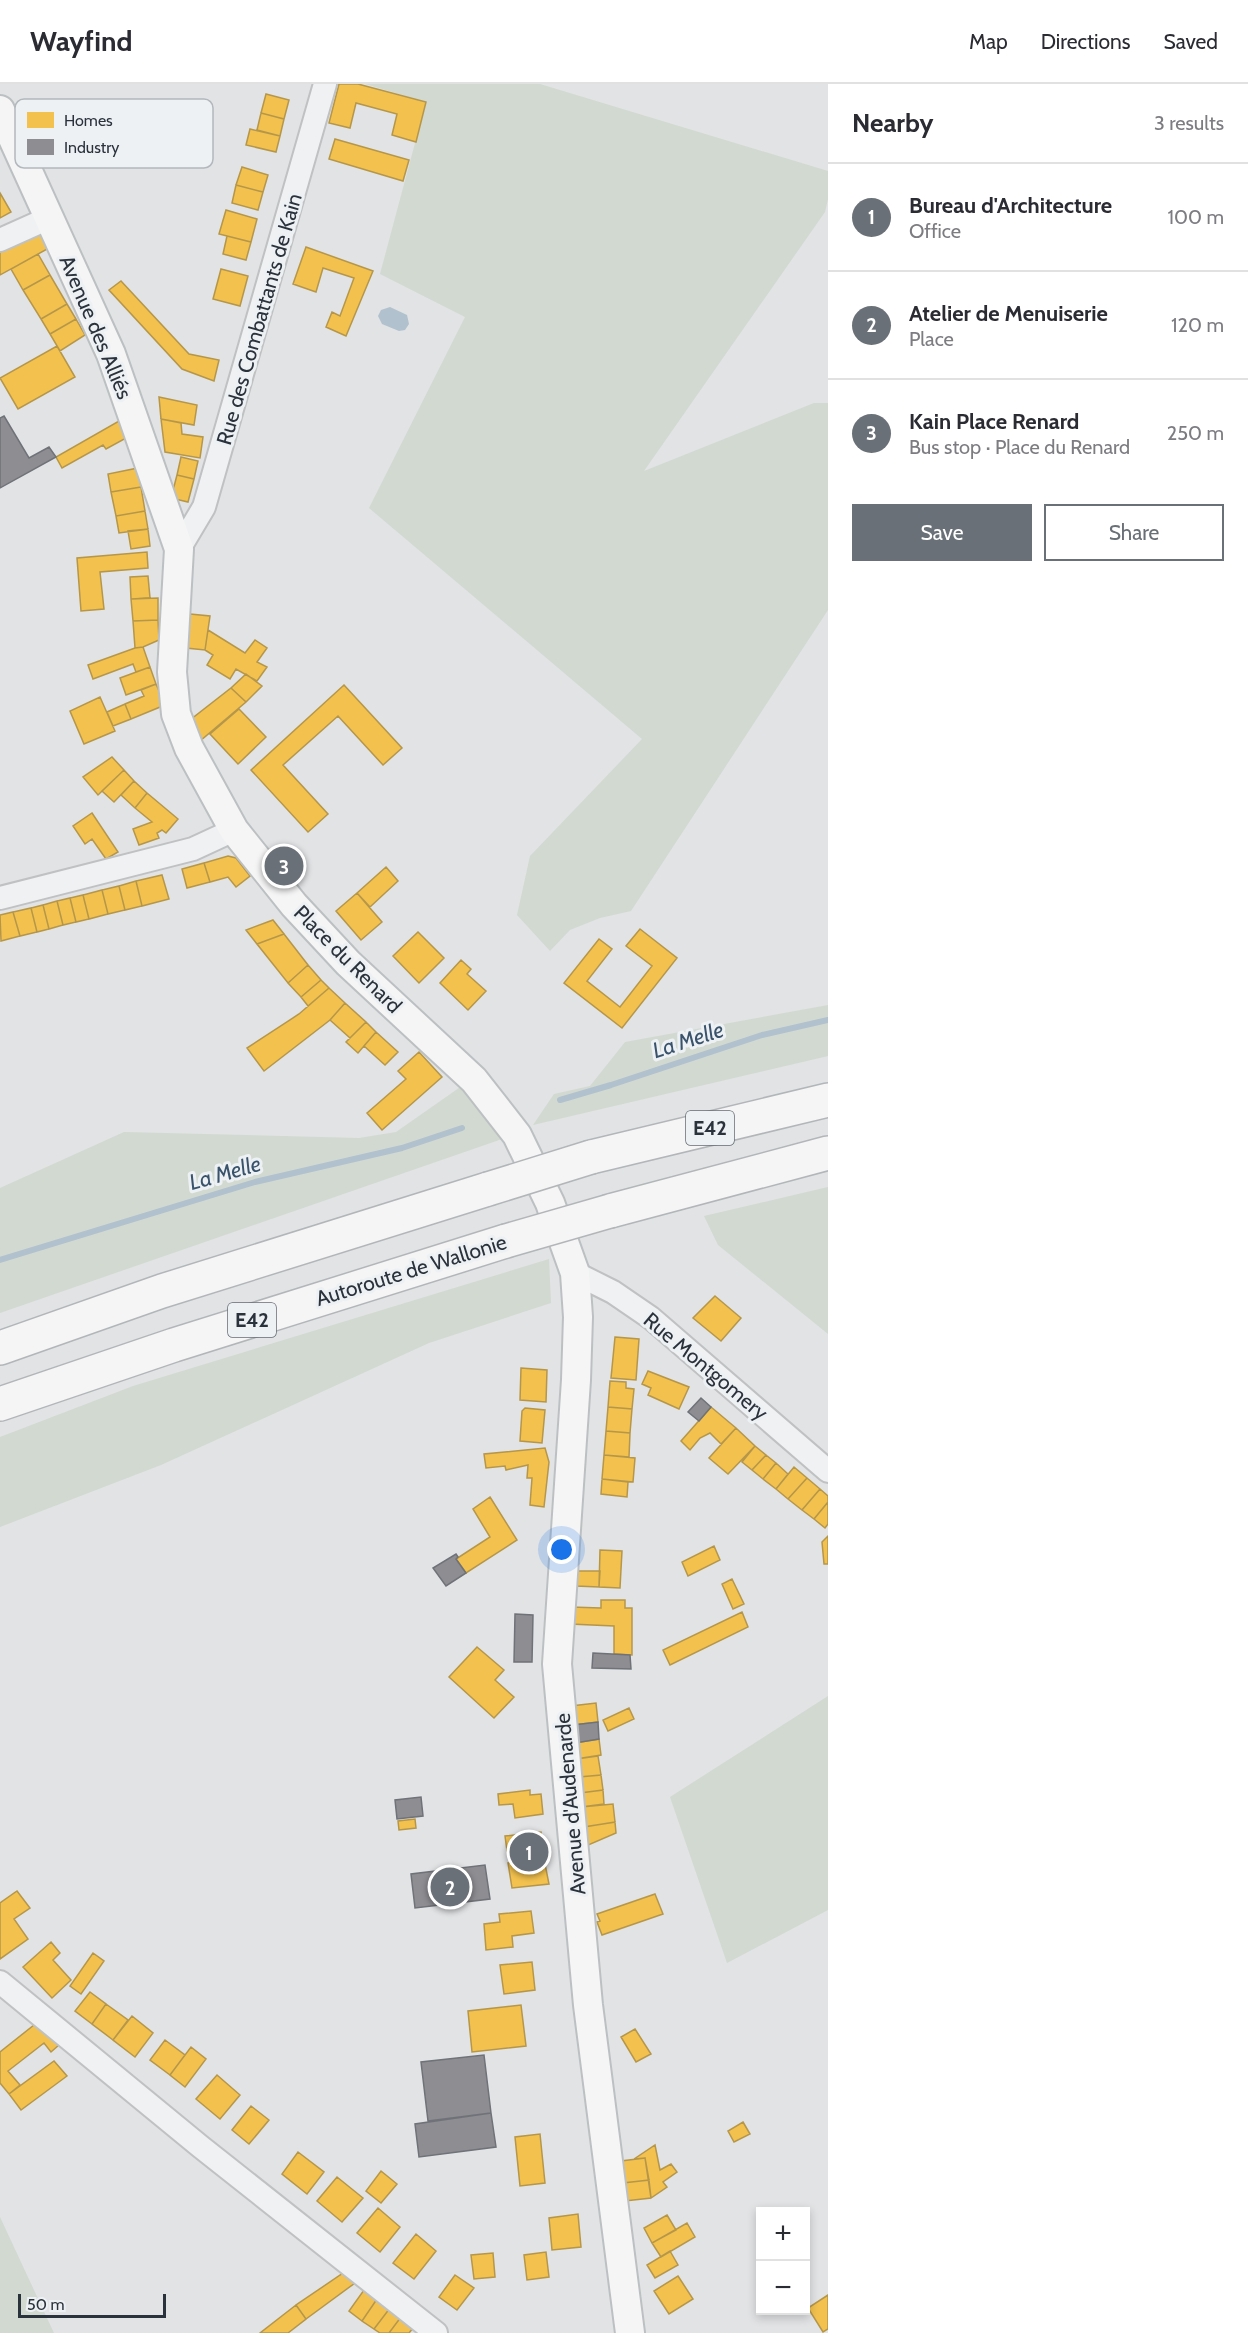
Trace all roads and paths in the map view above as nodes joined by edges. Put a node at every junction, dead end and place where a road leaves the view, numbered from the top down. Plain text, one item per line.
1 (326, 84) edge
2 (0, 110) edge
3 (15, 143) edge
4 (26, 168) edge
5 (49, 219) junction
6 (0, 240) edge
7 (179, 549) junction
8 (234, 830) junction
9 (0, 898) edge
10 (828, 1100) edge
11 (828, 1154) edge
12 (575, 1273) junction
13 (0, 1348) edge
14 (0, 1404) edge
15 (828, 1471) edge
16 (0, 1982) edge
17 (436, 2333) edge
18 (630, 2333) edge

1 - 7 street, Rue des Combattants de Kain
2 - 3 main road, Avenue des Alliés
4 - 5 main road, Avenue des Alliés
5 - 6 street
5 - 7 main road, Avenue des Alliés
7 - 8 main road, Place du Renard
8 - 9 street
8 - 12 main road, Place du Renard
10 - 13 highway, E42, bridge
11 - 14 highway, Autoroute de Wallonie / E42, bridge
12 - 15 street, Rue Montgomery
12 - 18 main road, Avenue d'Audenarde
16 - 17 street

